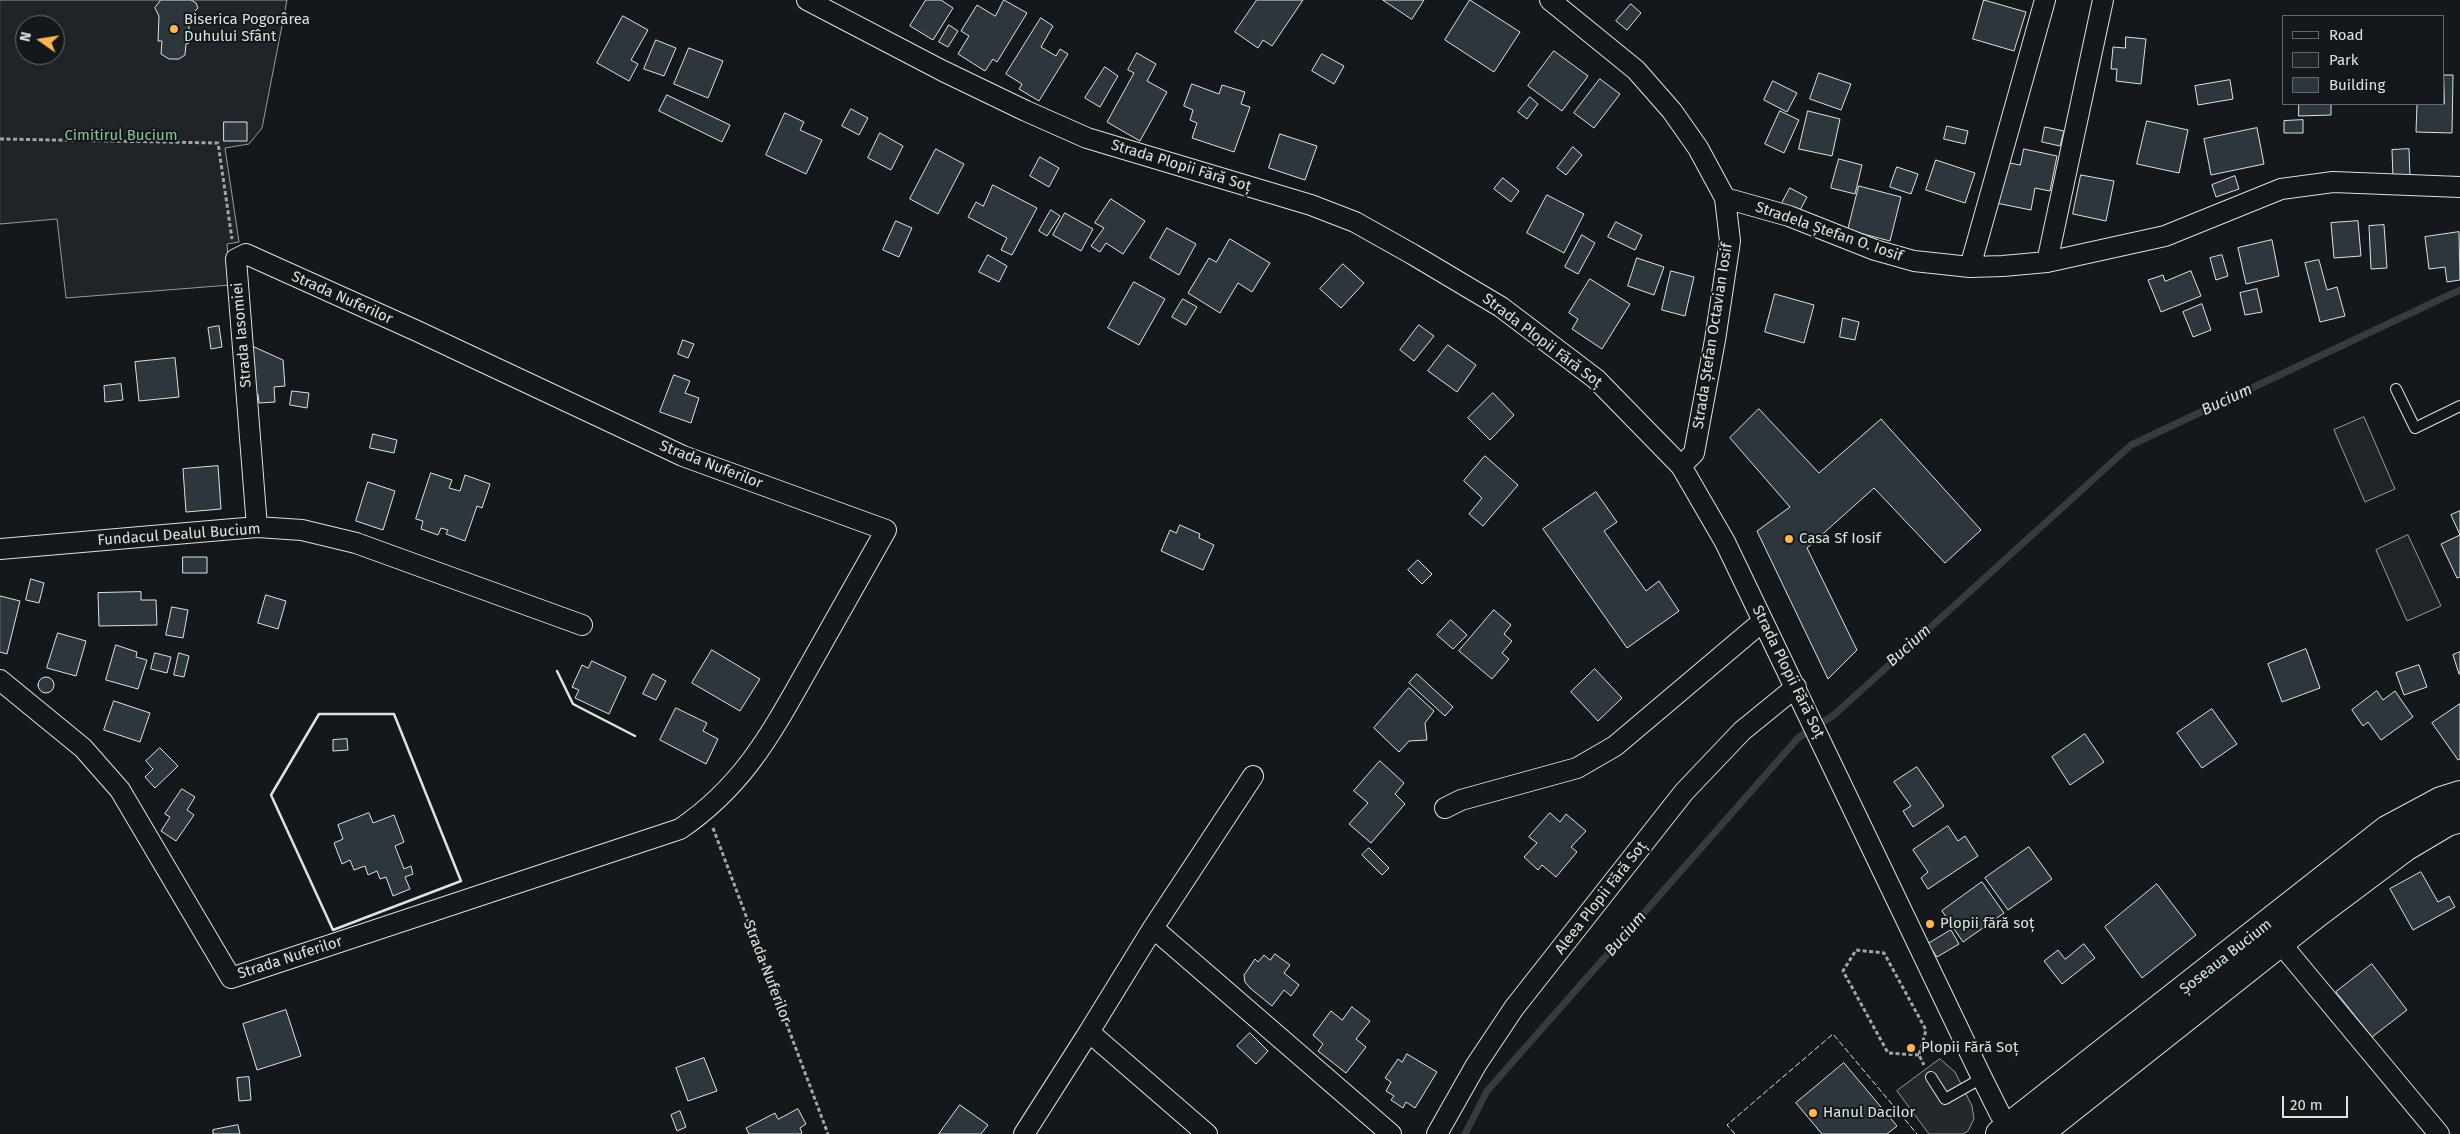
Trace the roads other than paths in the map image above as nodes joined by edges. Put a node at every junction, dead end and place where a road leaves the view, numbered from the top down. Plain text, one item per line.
1 (807, 0) edge
2 (1550, 0) edge
3 (2044, 0) edge
4 (2103, 0) edge
5 (2460, 187) edge
6 (1725, 198) junction
7 (236, 259) joint
8 (2047, 262) junction
9 (1970, 267) junction
10 (2396, 389) dead end
11 (2460, 406) edge
12 (1681, 466) junction
13 (258, 527) junction
14 (0, 549) edge
15 (1763, 621) junction
16 (582, 625) dead end
17 (0, 680) edge
18 (1796, 687) junction
19 (1253, 776) dead end
20 (2460, 794) edge
21 (1445, 808) dead end
22 (2460, 818) edge
23 (1153, 928) junction
24 (2272, 934) junction
25 (1089, 1032) junction
26 (1931, 1077) dead end
27 (1982, 1078) junction
28 (2008, 1132) edge
29 (1024, 1134) edge
30 (1207, 1134) edge
31 (1391, 1134) edge
32 (1437, 1134) edge
33 (2038, 1134) edge
34 (2439, 1134) edge

1 - 12 street, Strada Plopii Fără Soț
2 - 6 street, Strada Ștefan Octavian Iosif
3 - 9 street
4 - 8 street
5 - 8 street, Stradela Ștefan O. Iosif
6 - 9 street, Stradela Ștefan O. Iosif
6 - 12 street, Strada Ștefan Octavian Iosif
7 - 13 street, Strada Iasomiei
7 - 17 street, Strada Nuferilor
8 - 9 street, Stradela Ștefan O. Iosif
10 - 11 lane
12 - 15 street, Strada Plopii Fără Soț
13 - 14 street, Fundacul Dealul Bucium
13 - 16 street, Fundacul Dealul Bucium
15 - 18 street, Strada Plopii Fără Soț
15 - 21 street
18 - 27 street, Strada Plopii Fără Soț
18 - 32 street, Aleea Plopii Fără Soț
19 - 23 street
20 - 24 main road, Șoseaua Bucium
22 - 24 main road, Șoseaua Bucium
23 - 25 street
23 - 31 street
24 - 28 main road, Șoseaua Bucium
24 - 33 main road, Șoseaua Bucium
24 - 34 street
25 - 29 street
25 - 30 street
26 - 27 lane
27 - 28 street, Strada Plopii Fără Soț

